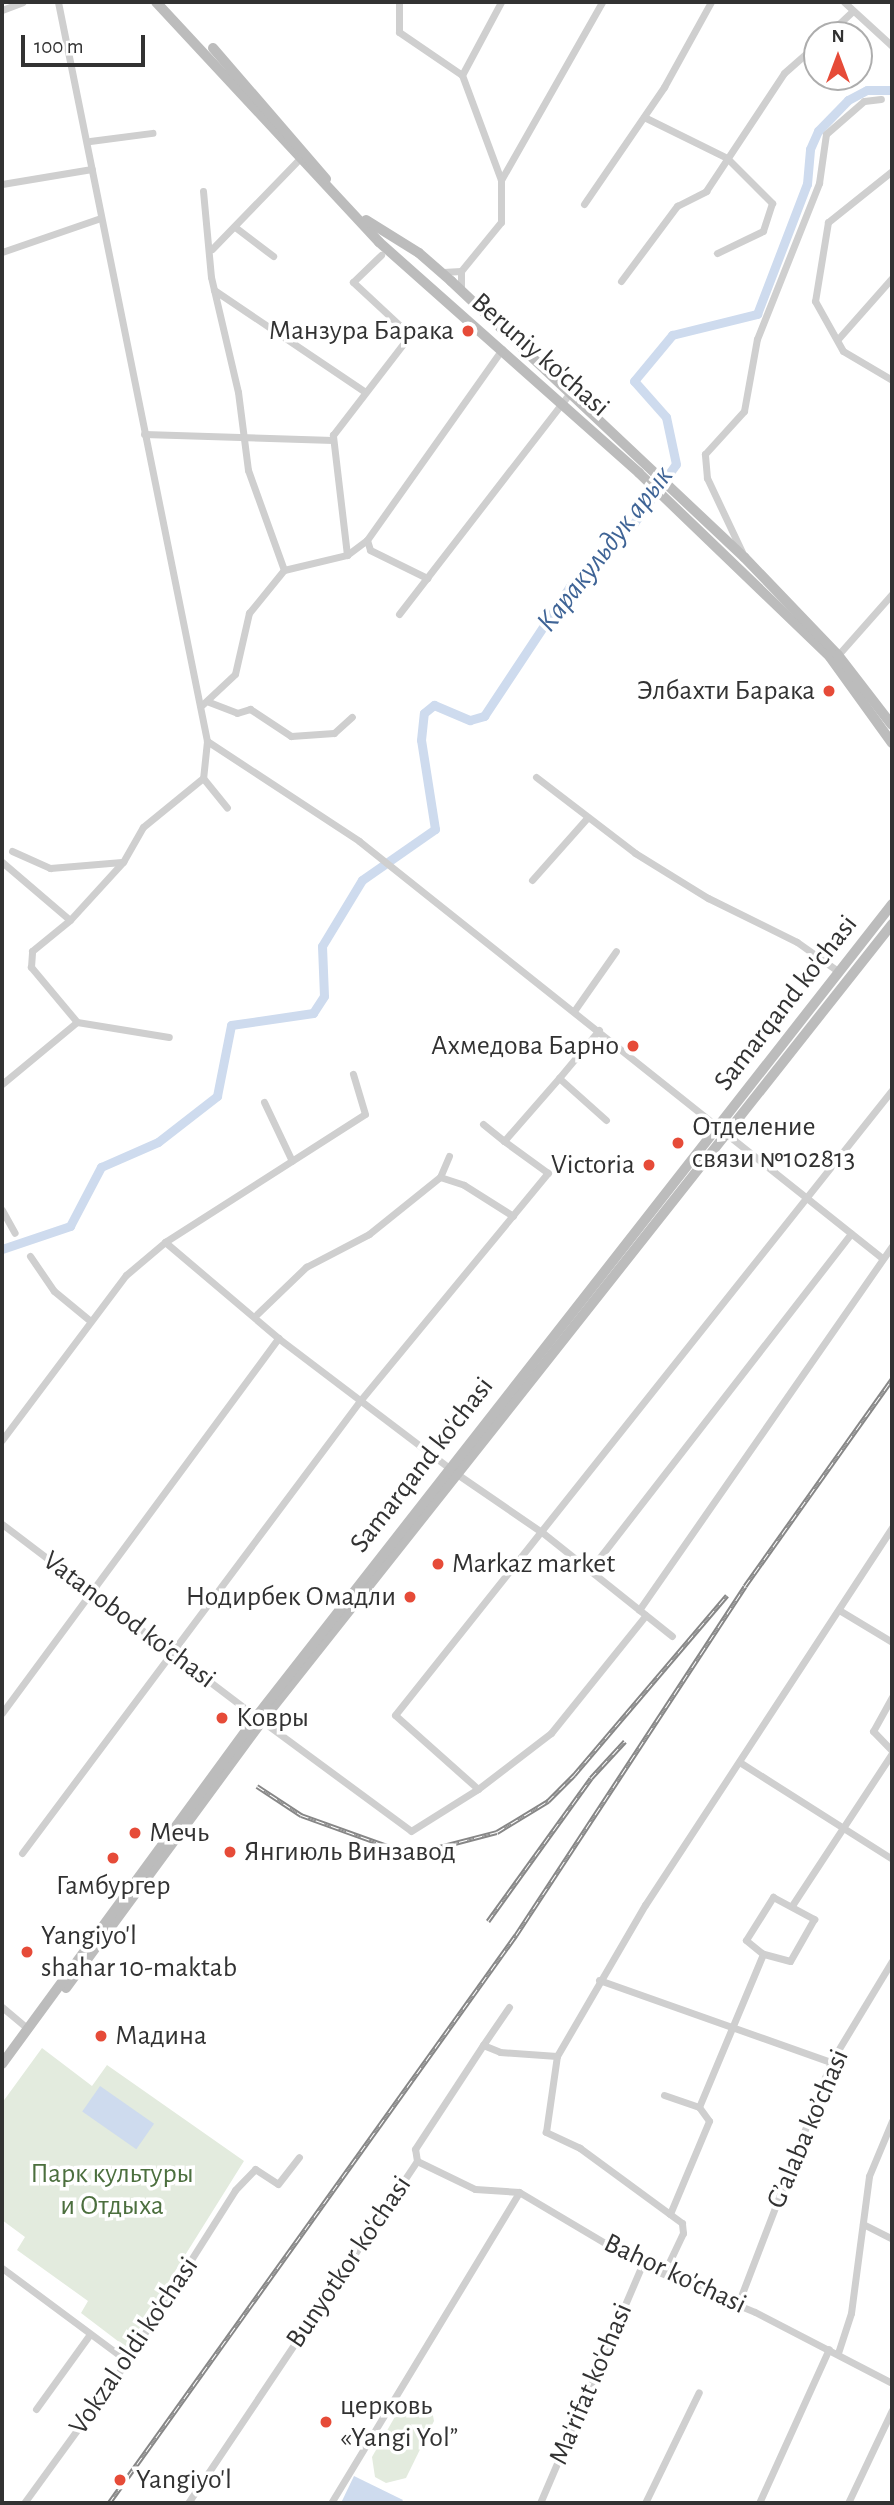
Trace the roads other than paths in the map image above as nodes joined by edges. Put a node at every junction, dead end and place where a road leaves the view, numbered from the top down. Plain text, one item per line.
1 (23, 2) edge
2 (58, 2) edge
3 (156, 2) edge
4 (165, 2) edge
5 (399, 2) edge
6 (501, 2) edge
7 (602, 2) edge
8 (711, 2) edge
9 (844, 2) edge
10 (2, 10) edge
11 (853, 11) junction
12 (842, 21) edge
13 (892, 46) edge
14 (803, 57) edge
15 (462, 75) junction
16 (881, 99) dead end
17 (643, 117) junction
18 (152, 133) dead end
19 (90, 141) junction
20 (302, 157) junction
21 (727, 158) junction
22 (92, 169) junction
23 (892, 171) edge
24 (501, 180) junction
25 (2, 184) edge
26 (203, 191) dead end
27 (584, 204) dead end
28 (98, 219) junction
29 (235, 227) junction
30 (406, 245) junction
31 (212, 249) junction
32 (2, 252) edge
33 (717, 253) dead end
34 (387, 254) junction
35 (273, 256) dead end
36 (439, 271) junction
37 (461, 271) junction
38 (892, 278) edge
39 (621, 281) dead end
40 (214, 289) junction
41 (467, 296) junction
42 (456, 312) junction
43 (838, 339) junction
44 (502, 349) junction
45 (892, 380) edge
46 (365, 392) junction
47 (565, 398) junction
48 (144, 434) junction
49 (245, 434) junction
50 (333, 440) junction
51 (367, 540) junction
52 (347, 555) junction
53 (740, 561) junction
54 (284, 570) junction
55 (427, 578) junction
56 (892, 594) edge
57 (399, 614) dead end
58 (838, 654) junction
59 (205, 704) junction
60 (352, 717) dead end
61 (892, 725) edge
62 (207, 741) junction
63 (892, 743) edge
64 (536, 777) dead end
65 (203, 778) junction
66 (227, 808) dead end
67 (588, 817) junction
68 (12, 850) dead end
69 (2, 862) edge
70 (123, 862) junction
71 (532, 880) dead end
72 (892, 904) edge
73 (69, 920) junction
74 (892, 924) edge
75 (616, 951) dead end
76 (839, 972) junction
77 (574, 1011) junction
78 (77, 1022) junction
79 (599, 1030) junction
80 (169, 1037) dead end
81 (353, 1074) dead end
82 (558, 1078) junction
83 (2, 1084) edge
84 (892, 1091) edge
85 (264, 1102) dead end
86 (606, 1120) dead end
87 (483, 1124) dead end
88 (717, 1128) junction
89 (727, 1136) junction
90 (504, 1141) junction
91 (449, 1156) dead end
92 (292, 1161) junction
93 (440, 1177) junction
94 (805, 1196) junction
95 (2, 1210) edge
96 (513, 1216) junction
97 (15, 1233) dead end
98 (851, 1233) junction
99 (165, 1242) junction
100 (892, 1246) edge
101 (30, 1256) dead end
102 (882, 1258) junction
103 (255, 1316) junction
104 (88, 1320) junction
105 (278, 1338) junction
106 (359, 1402) junction
107 (2, 1440) edge
108 (453, 1471) junction
109 (2, 1524) edge
110 (892, 1527) edge
111 (543, 1532) junction
112 (590, 1570) junction
113 (93, 1592) junction
114 (839, 1610) junction
115 (642, 1612) junction
116 (672, 1636) dead end
117 (892, 1642) edge
118 (171, 1650) junction
119 (892, 1697) edge
120 (2, 1713) edge
121 (259, 1719) junction
122 (892, 1752) edge
123 (741, 1763) junction
124 (478, 1789) junction
125 (843, 1828) junction
126 (22, 1853) dead end
127 (892, 1859) edge
128 (793, 1904) junction
129 (763, 1954) junction
130 (892, 1961) edge
131 (599, 1980) junction
132 (2, 2007) edge
133 (509, 2007) dead end
134 (732, 2027) junction
135 (30, 2031) junction
136 (483, 2045) junction
137 (557, 2056) junction
138 (831, 2062) junction
139 (2, 2064) edge
140 (2, 2074) edge
141 (664, 2095) dead end
142 (699, 2107) junction
143 (892, 2120) edge
144 (299, 2157) dead end
145 (417, 2161) junction
146 (519, 2192) junction
147 (670, 2214) junction
148 (863, 2224) junction
149 (892, 2239) edge
150 (642, 2265) junction
151 (2, 2268) edge
152 (664, 2273) junction
153 (737, 2304) junction
154 (90, 2334) junction
155 (829, 2349) junction
156 (838, 2353) junction
157 (127, 2361) junction
158 (892, 2383) edge
159 (699, 2392) dead end
160 (36, 2409) dead end
161 (892, 2410) edge
162 (24, 2503) edge
163 (188, 2503) edge
164 (331, 2503) edge
165 (540, 2503) edge
166 (645, 2503) edge
167 (759, 2503) edge
168 (848, 2503) edge

1 - 10 street
2 - 19 street
3 - 20 main road, Beruniy ko'chasi
4 - 20 main road, Beruniy ko'chasi
5 - 15 street
6 - 15 street
7 - 24 street
8 - 17 street
9 - 11 street
11 - 12 street
11 - 13 street
14 - 21 street
15 - 24 street
16 - 53 street
17 - 21 street
17 - 27 street
18 - 19 street
19 - 22 street
20 - 29 street
20 - 30 main road, Beruniy ko'chasi
20 - 34 main road, Beruniy ko'chasi
21 - 33 street
21 - 39 street
22 - 25 street
22 - 28 street
23 - 43 street
24 - 37 street
26 - 31 street
28 - 32 street
28 - 48 street
29 - 31 street
29 - 35 street
30 - 34 main road
30 - 36 main road, Beruniy ko'chasi
31 - 40 street
34 - 42 main road, Beruniy ko'chasi
34 - 46 street
36 - 37 street
36 - 41 main road, Beruniy ko'chasi
37 - 41 street
38 - 43 street
40 - 46 street
40 - 49 street
41 - 42 main road
41 - 47 main road, Beruniy ko'chasi
42 - 44 main road, Beruniy ko'chasi
43 - 45 street
44 - 47 main road, Beruniy ko'chasi
44 - 51 street
46 - 50 street
47 - 53 main road, Beruniy ko'chasi
47 - 55 street
48 - 49 street
48 - 59 street
49 - 50 street
49 - 54 street
50 - 52 street
51 - 52 street
51 - 55 street
52 - 54 street
53 - 58 main road, Beruniy ko'chasi
53 - 63 main road, Beruniy ko'chasi
54 - 59 street
55 - 57 street
56 - 58 street
58 - 61 main road, Beruniy ko'chasi
59 - 60 street
59 - 62 street
62 - 65 street
62 - 77 street
64 - 67 street
65 - 66 street
65 - 70 street
67 - 71 street
67 - 76 street
68 - 70 street
69 - 73 street
70 - 73 street
72 - 76 main road, Samarqand ko'chasi
73 - 78 street
74 - 89 main road, Samarqand ko'chasi
75 - 77 street
76 - 88 main road, Samarqand ko'chasi
77 - 79 street
78 - 80 street
78 - 83 street
79 - 82 street
79 - 88 street
81 - 92 street
82 - 86 street
82 - 90 street
84 - 94 street
85 - 92 street
87 - 90 street
88 - 89 street
88 - 108 main road, Samarqand ko'chasi
89 - 94 street
89 - 108 main road, Samarqand ko'chasi
90 - 96 street
91 - 93 street
92 - 99 street
93 - 96 street
93 - 103 street
94 - 98 street
94 - 111 street
95 - 97 street
96 - 106 street
98 - 102 street
98 - 112 street
99 - 103 street
99 - 104 street
100 - 102 street, Vatanobod ko'chasi
101 - 104 street
102 - 115 street, Vatanobod ko'chasi
103 - 105 street
104 - 107 street
105 - 106 street
105 - 113 street
106 - 108 street
106 - 118 street
108 - 111 street
108 - 121 main road, Samarqand ko'chasi
109 - 113 street, Vatanobod ko'chasi
110 - 114 street
111 - 112 street
111 - 124 street
112 - 115 street
113 - 118 street, Vatanobod ko'chasi
113 - 120 street
114 - 117 street
114 - 123 street
115 - 116 street
115 - 124 street, Vatanobod ko'chasi
118 - 121 street, Vatanobod ko'chasi
118 - 126 street
119 - 122 street
121 - 124 street, Vatanobod ko'chasi
121 - 135 main road, Samarqand ko'chasi
122 - 125 street
123 - 125 street
123 - 131 street
125 - 127 street
125 - 128 street
128 - 129 street
128 - 129 street
129 - 134 street
130 - 138 street, G’alaba ko’chasi
131 - 134 street
131 - 137 street
132 - 135 street
133 - 136 street, Bunyotkor ko'chasi
134 - 138 street
134 - 142 street
135 - 139 main road, Samarqand ko'chasi
135 - 140 main road, Samarqand ko'chasi
136 - 137 street
136 - 145 street, Bunyotkor ko'chasi
137 - 147 street
138 - 153 street, G’alaba ko’chasi
141 - 142 street
142 - 147 street
143 - 148 street
144 - 157 street, Vokzal oldi ko'chasi
145 - 146 street, Bahor ko'chasi
145 - 163 street, Bunyotkor ko'chasi
146 - 150 street, Bahor ko'chasi
146 - 164 street
147 - 152 street
148 - 149 street
148 - 156 street
150 - 152 street, Bahor ko'chasi
150 - 165 street, Ma'rifat ko'chasi
151 - 154 street
152 - 153 street, Bahor ko'chasi
153 - 155 street, Bahor ko'chasi
154 - 157 street
154 - 160 street
155 - 156 street, Bahor ko'chasi
155 - 167 street
156 - 158 street, Bahor ko'chasi
157 - 162 street, Vokzal oldi ko'chasi
159 - 166 street
161 - 168 street

